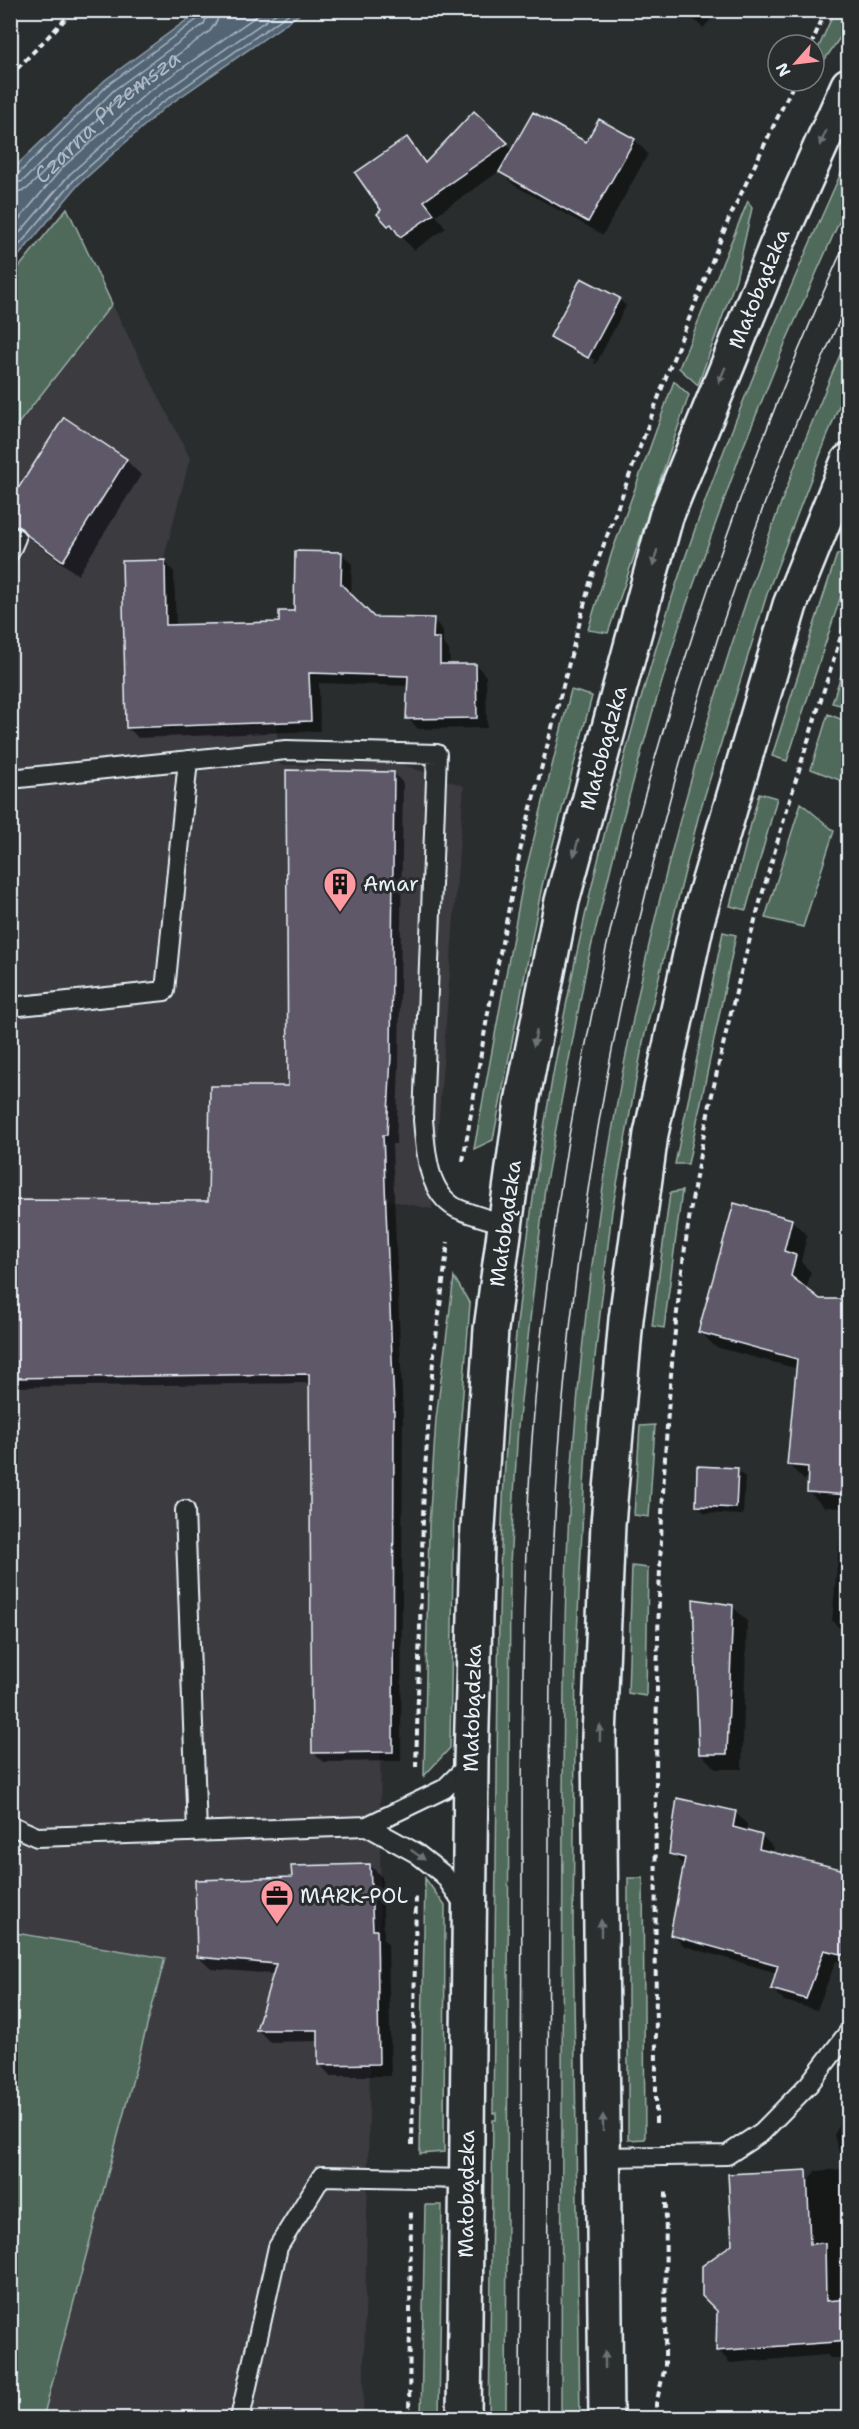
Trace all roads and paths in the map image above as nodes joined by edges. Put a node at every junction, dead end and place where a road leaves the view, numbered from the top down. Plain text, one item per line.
1 (75, 10) edge
2 (826, 10) edge
3 (816, 33) edge
4 (10, 76) edge
5 (849, 85) edge
6 (849, 461) edge
7 (849, 614) edge
8 (188, 760) junction
9 (10, 779) edge
10 (10, 1007) edge
11 (505, 1224) junction
12 (442, 1272) dead end
13 (185, 1510) dead end
14 (471, 1762) junction
15 (416, 1773) dead end
16 (10, 1825) edge
17 (367, 1826) junction
18 (196, 1832) junction
19 (470, 1913) junction
20 (849, 2033) edge
21 (661, 2155) junction
22 (603, 2157) junction
23 (467, 2179) junction
24 (240, 2418) edge
25 (464, 2418) edge
26 (606, 2418) edge
27 (656, 2418) edge

1 - 4 path
2 - 3 path
5 -> 11 street, Małobądzka
22 -> 6 street
7 - 21 path
8 - 9 lane
8 - 10 lane
8 - 11 lane
11 - 14 street, Małobądzka
12 - 15 path
13 - 18 lane
14 - 17 lane
14 - 19 street, Małobądzka
16 - 18 lane
17 - 18 lane
17 -> 19 lane
19 - 23 street, Małobądzka
20 - 21 lane
21 - 22 lane
21 - 27 path
26 -> 22 street
23 - 24 lane
23 - 25 street, Małobądzka

